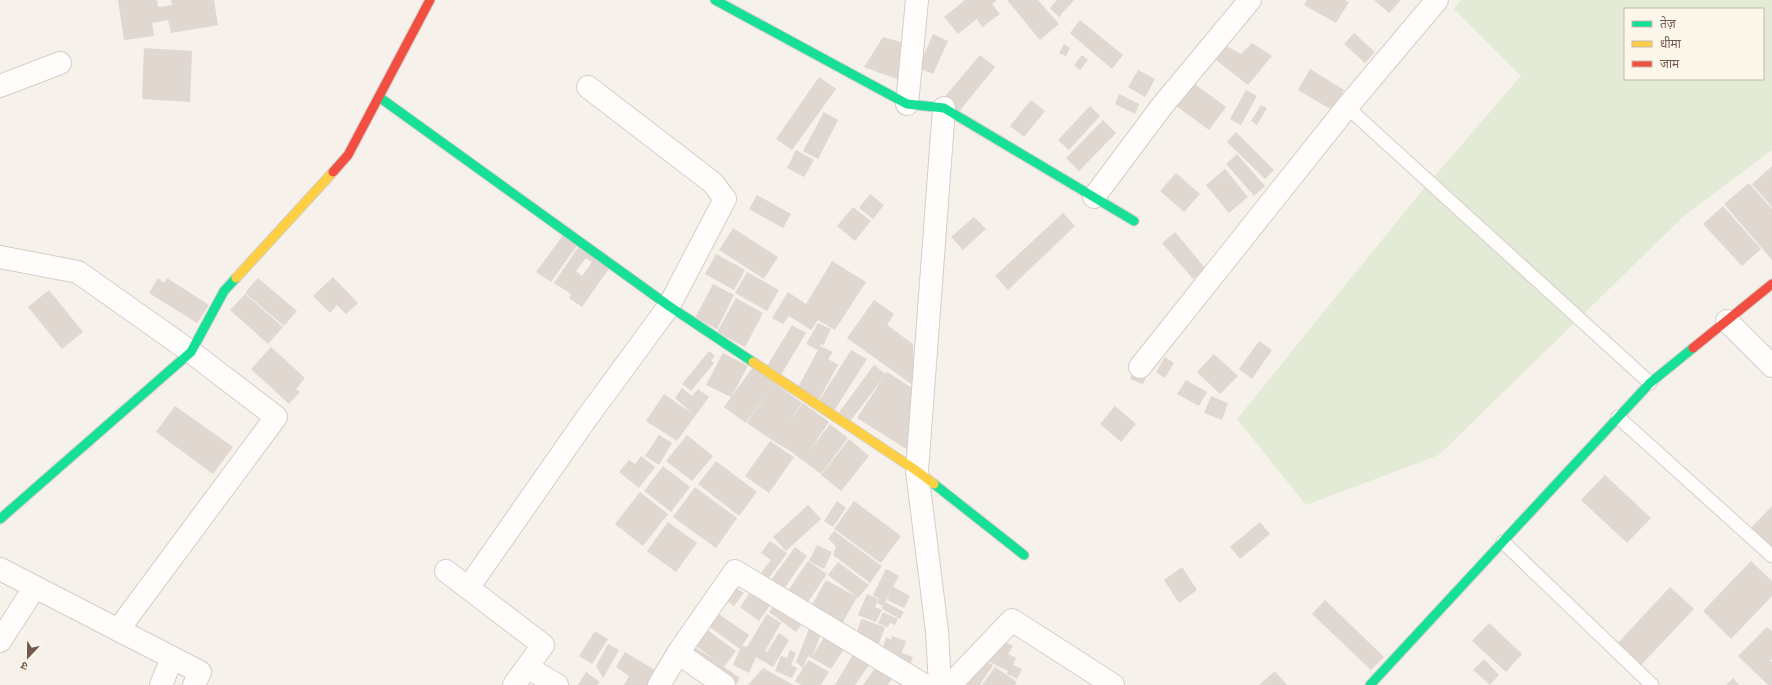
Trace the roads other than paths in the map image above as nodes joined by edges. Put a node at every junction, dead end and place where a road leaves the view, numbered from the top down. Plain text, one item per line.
1 (430, 0) edge
2 (715, 0) edge
3 (917, 0) edge
4 (1250, 0) edge
5 (1437, 0) edge
6 (60, 62) dead end
7 (0, 86) edge
8 (588, 87) dead end
9 (379, 97) junction
10 (907, 104) junction
11 (1347, 107) junction
12 (944, 108) junction
13 (1094, 197) junction
14 (1134, 221) dead end
15 (0, 257) edge
16 (1772, 284) edge
17 (669, 306) junction
18 (1727, 321) junction
19 (191, 352) junction
20 (1772, 366) edge
21 (1140, 367) dead end
22 (1650, 383) junction
23 (1618, 417) junction
24 (917, 471) junction
25 (0, 519) edge
26 (1503, 542) junction
27 (1024, 555) dead end
28 (1772, 556) edge
29 (0, 569) edge
30 (446, 571) dead end
31 (35, 587) junction
32 (468, 588) junction
33 (118, 630) junction
34 (0, 641) edge
35 (678, 653) junction
36 (172, 658) junction
37 (527, 667) junction
38 (161, 685) edge
39 (194, 685) edge
40 (514, 685) edge
41 (557, 685) edge
42 (659, 685) edge
43 (724, 685) edge
44 (924, 685) edge
45 (940, 685) edge
46 (950, 685) edge
47 (1113, 685) edge
48 (1370, 685) edge
49 (1652, 685) edge

1 - 9 street
2 - 10 street
3 - 10 street
4 - 13 street
5 - 11 street
6 - 7 street
8 - 17 street
9 - 17 street
9 - 19 street
10 - 12 street
11 - 21 street
11 - 22 lane
12 - 13 street
12 - 24 street
13 - 14 street
15 - 19 street
16 - 18 street
17 - 24 street
17 - 32 street
18 - 20 street
18 - 22 street
19 - 25 street
19 - 33 street
22 - 23 street
23 - 26 street
23 - 28 lane
24 - 27 street
24 - 45 street
26 - 48 street
26 - 49 lane
29 - 31 street
30 - 32 street
31 - 33 street
31 - 34 street
32 - 37 street
33 - 36 street
35 - 42 street
35 - 43 street
35 - 44 street
36 - 38 street
36 - 39 street
37 - 40 street
37 - 41 street
46 - 47 street

